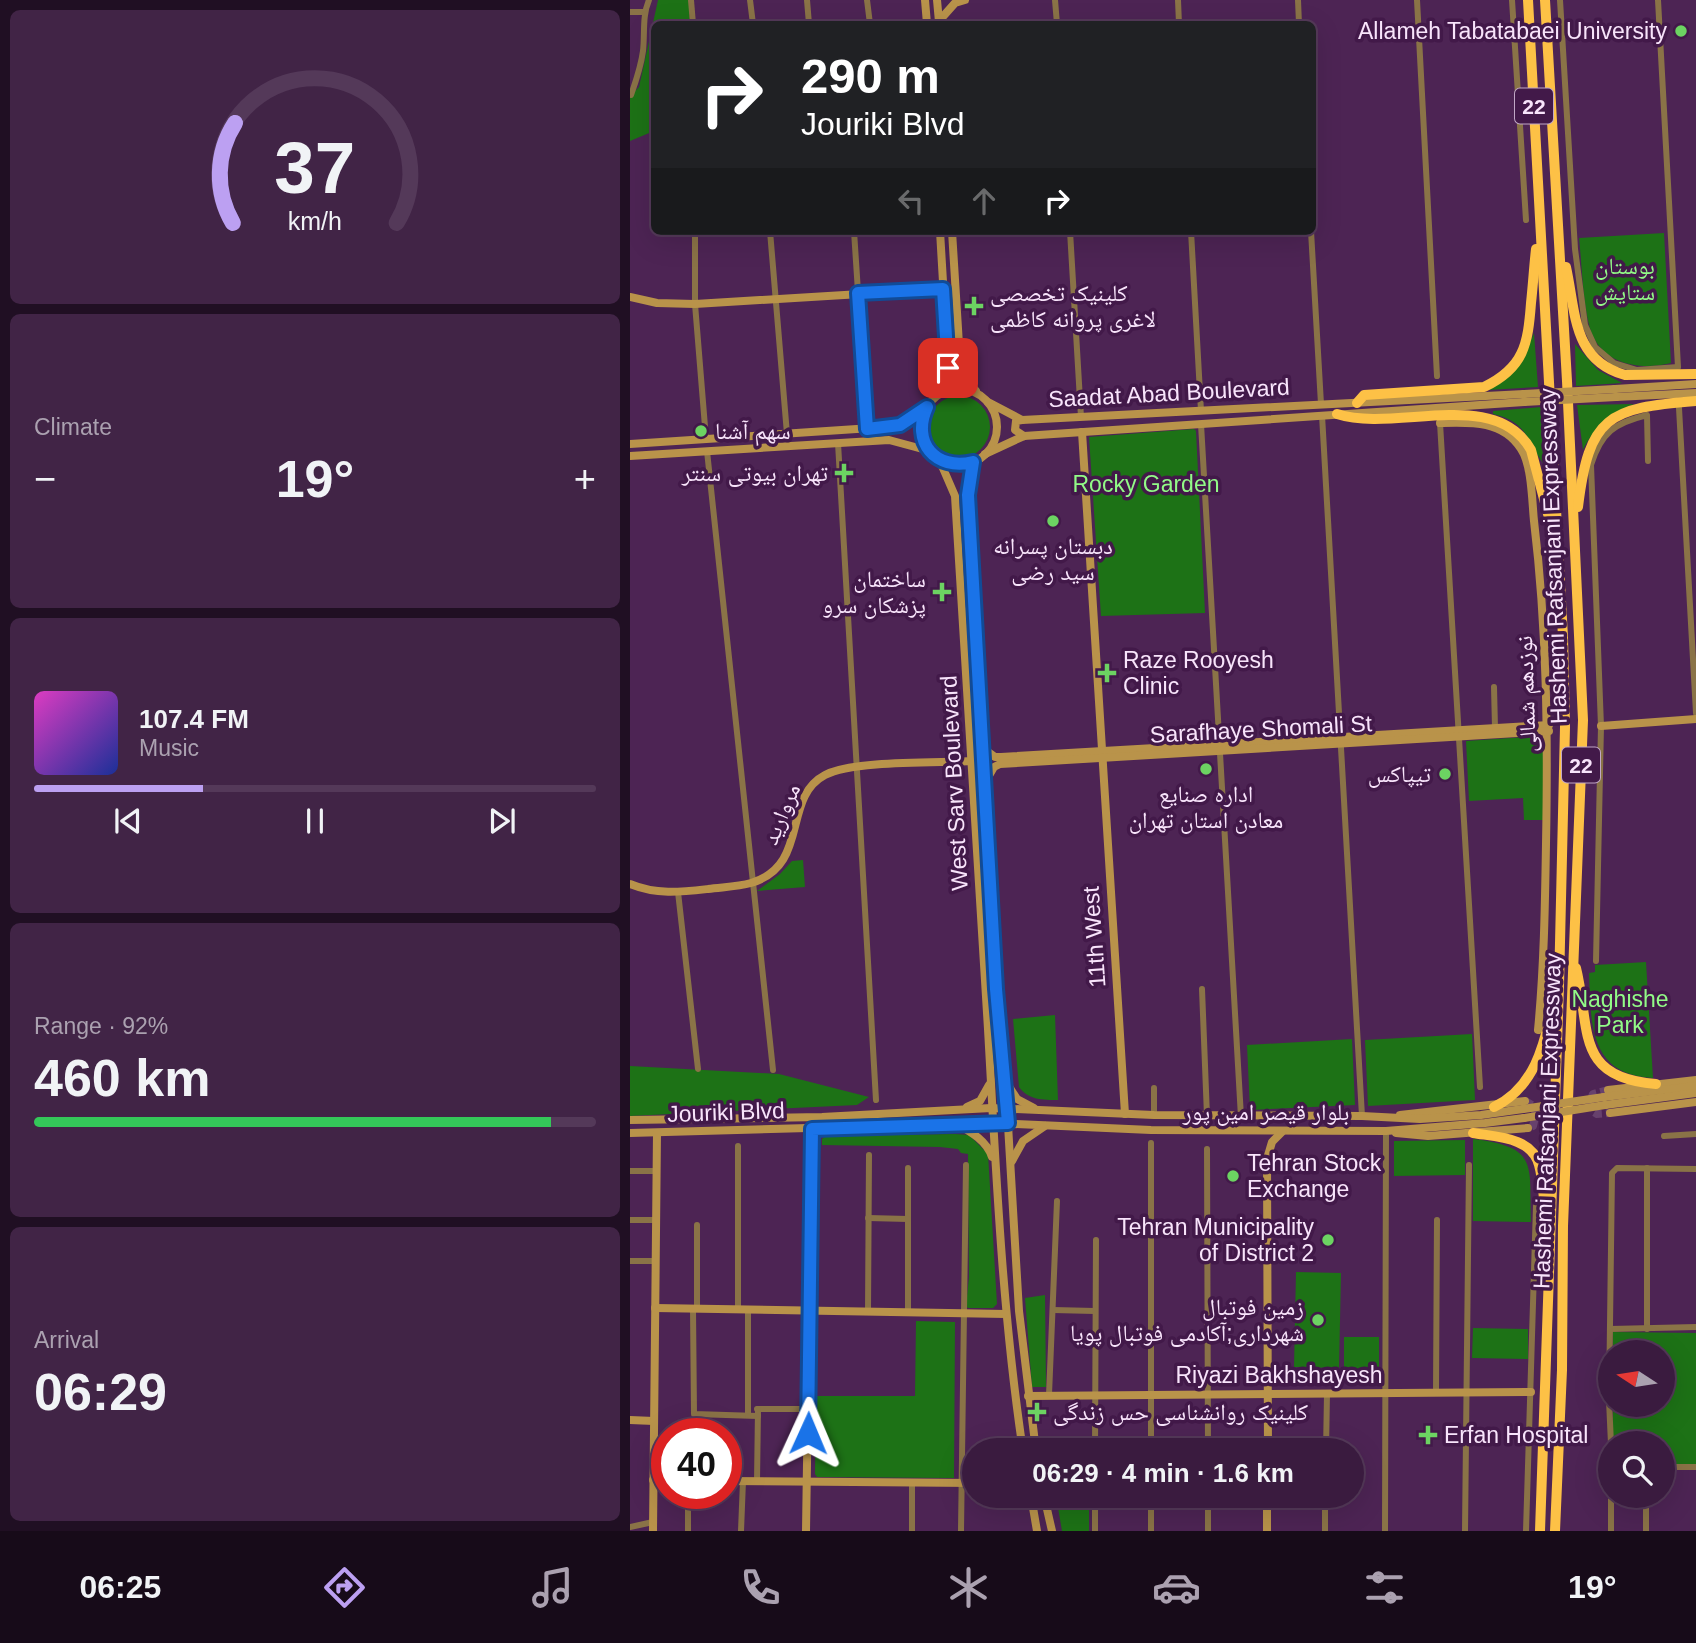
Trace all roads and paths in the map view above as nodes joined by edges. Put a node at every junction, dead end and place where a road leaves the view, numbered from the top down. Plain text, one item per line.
1 (649, 0) edge
2 (691, 0) edge
3 (750, 0) edge
4 (807, 0) edge
5 (867, 0) edge
6 (925, 0) edge
7 (938, 0) edge
8 (965, 0) edge
9 (1055, 0) edge
10 (1178, 0) edge
11 (1298, 0) edge
12 (1417, 0) edge
13 (1512, 0) edge
14 (1528, 0) edge
15 (1545, 0) edge
16 (1560, 0) edge
17 (1658, 0) edge
18 (630, 12) edge
19 (644, 12) junction
20 (693, 21) edge
21 (752, 21) edge
22 (809, 21) edge
23 (870, 21) edge
24 (927, 21) edge
25 (939, 21) edge
26 (941, 21) edge
27 (1057, 21) edge
28 (1179, 21) edge
29 (1299, 21) edge
30 (631, 95) edge
31 (1540, 211) junction
32 (1526, 220) dead end
33 (1559, 232) junction
34 (695, 235) edge
35 (770, 235) edge
36 (854, 235) edge
37 (940, 235) edge
38 (952, 235) edge
39 (1070, 235) edge
40 (1191, 235) edge
41 (1311, 235) edge
42 (943, 289) junction
43 (858, 293) junction
44 (630, 298) edge
45 (776, 298) junction
46 (695, 304) junction
47 (1696, 374) edge
48 (1437, 376) dead end
49 (1696, 384) edge
50 (1616, 393) junction
51 (1696, 393) edge
52 (979, 394) junction
53 (934, 398) junction
54 (1524, 398) junction
55 (1696, 401) edge
56 (988, 402) junction
57 (1357, 402) junction
58 (1321, 404) junction
59 (927, 407) junction
60 (1679, 408) dead end
61 (1201, 411) junction
62 (1337, 414) junction
63 (1322, 415) junction
64 (1081, 416) junction
65 (1022, 420) junction
66 (1440, 423) joint
67 (1202, 424) junction
68 (867, 429) junction
69 (1082, 432) junction
70 (787, 434) junction
71 (1024, 436) junction
72 (730, 437) junction
73 (706, 439) junction
74 (838, 443) junction
75 (630, 444) edge
76 (729, 450) junction
77 (707, 451) junction
78 (930, 451) junction
79 (985, 454) junction
80 (630, 456) edge
81 (939, 459) junction
82 (1648, 461) dead end
83 (973, 462) junction
84 (1574, 537) junction
85 (1558, 556) junction
86 (1494, 687) dead end
87 (1696, 713) edge
88 (1696, 719) edge
89 (1601, 726) junction
90 (1495, 728) junction
91 (1549, 728) junction
92 (1459, 733) junction
93 (1341, 740) junction
94 (1220, 748) junction
95 (984, 749) junction
96 (1102, 755) junction
97 (973, 761) junction
98 (857, 767) junction
99 (986, 782) junction
100 (753, 883) junction
101 (630, 884) edge
102 (678, 892) junction
103 (1573, 954) junction
104 (1596, 961) dead end
105 (1559, 986) junction
106 (1202, 989) dead end
107 (1538, 1030) dead end
108 (988, 1037) junction
109 (1000, 1037) junction
110 (698, 1069) dead end
111 (773, 1070) dead end
112 (1004, 1073) junction
113 (990, 1076) junction
114 (1696, 1080) edge
115 (1656, 1084) junction
116 (1696, 1086) edge
117 (1480, 1087) dead end
118 (1154, 1088) dead end
119 (1696, 1093) edge
120 (876, 1100) dead end
121 (1607, 1101) junction
122 (1696, 1102) edge
123 (1493, 1107) junction
124 (991, 1108) junction
125 (1007, 1108) junction
126 (1524, 1109) junction
127 (957, 1110) junction
128 (1044, 1111) junction
129 (1089, 1113) junction
130 (1125, 1114) junction
131 (1154, 1115) junction
132 (1208, 1116) junction
133 (1362, 1116) junction
134 (1241, 1117) junction
135 (1383, 1118) junction
136 (630, 1120) edge
137 (992, 1123) junction
138 (1008, 1123) junction
139 (957, 1124) junction
140 (1048, 1124) junction
141 (1087, 1127) junction
142 (1528, 1128) dead end
143 (812, 1129) junction
144 (1386, 1131) junction
145 (1282, 1132) junction
146 (630, 1133) edge
147 (657, 1133) junction
148 (1474, 1133) junction
149 (1696, 1134) edge
150 (1664, 1136) dead end
151 (1151, 1143) dead end
152 (738, 1146) dead end
153 (1207, 1149) dead end
154 (869, 1155) dead end
155 (966, 1164) dead end
156 (1469, 1164) dead end
157 (995, 1165) junction
158 (1010, 1167) junction
159 (908, 1168) dead end
160 (1647, 1168) junction
161 (1696, 1169) edge
162 (630, 1171) edge
163 (656, 1171) junction
164 (1012, 1199) junction
165 (997, 1200) junction
166 (1058, 1201) dead end
167 (1536, 1206) dead end
168 (869, 1218) junction
169 (908, 1219) junction
170 (630, 1220) edge
171 (656, 1220) junction
172 (1437, 1220) dead end
173 (697, 1225) dead end
174 (1550, 1232) junction
175 (1096, 1240) dead end
176 (630, 1261) edge
177 (655, 1261) junction
178 (655, 1308) junction
179 (695, 1309) junction
180 (738, 1310) junction
181 (748, 1310) junction
182 (1053, 1310) junction
183 (809, 1311) junction
184 (1095, 1311) junction
185 (868, 1312) junction
186 (908, 1312) junction
187 (964, 1313) junction
188 (1006, 1314) junction
189 (1696, 1327) edge
190 (1610, 1329) junction
191 (1647, 1329) junction
192 (1531, 1392) junction
193 (1385, 1393) junction
194 (1436, 1393) junction
195 (1468, 1393) junction
196 (1208, 1394) junction
197 (1268, 1394) junction
198 (1327, 1394) junction
199 (1049, 1395) junction
200 (1094, 1395) junction
201 (1151, 1395) junction
202 (1028, 1396) junction
203 (808, 1409) junction
204 (748, 1412) junction
205 (758, 1412) junction
206 (654, 1418) edge
207 (630, 1420) edge
208 (651, 1421) edge
209 (1611, 1431) edge
210 (1021, 1438) edge
211 (1034, 1438) edge
212 (1095, 1438) edge
213 (1151, 1438) edge
214 (1208, 1438) edge
215 (1268, 1438) edge
216 (1326, 1438) edge
217 (1675, 1467) edge
218 (1696, 1467) edge
219 (743, 1481) joint
220 (757, 1481) junction
221 (807, 1482) junction
222 (912, 1483) junction
223 (961, 1483) junction
224 (1033, 1508) edge
225 (1047, 1508) edge
226 (1095, 1508) edge
227 (1151, 1508) edge
228 (1208, 1508) edge
229 (1267, 1508) edge
230 (1325, 1508) edge
231 (1611, 1508) edge
232 (1646, 1508) edge
233 (653, 1509) edge
234 (688, 1509) edge
235 (630, 1527) edge
236 (653, 1527) edge
237 (688, 1531) edge
238 (741, 1531) edge
239 (806, 1531) edge
240 (912, 1531) edge
241 (961, 1531) edge
242 (1037, 1531) edge
243 (1052, 1531) edge
244 (1095, 1531) edge
245 (1151, 1531) edge
246 (1208, 1531) edge
247 (1267, 1531) edge
248 (1325, 1531) edge
249 (1385, 1531) edge
250 (1465, 1531) edge
251 (1526, 1531) edge
252 (1539, 1531) edge
253 (1555, 1531) edge
254 (1611, 1531) edge
255 (1646, 1531) edge

1 - 19 street
2 - 20 street
3 - 21 street
4 - 22 street
5 - 23 street
6 - 7 main road
6 - 24 main road
7 - 25 main road
8 - 26 main road
9 - 27 street
10 - 28 street
11 - 29 street
12 - 48 street
13 - 32 street
14 - 31 highway, Hashemi Rafsanjani Expressway / 22
15 - 33 highway, Hashemi Rafsanjani Expressway / 22
16 - 17 street
18 - 19 street
19 - 30 street
31 - 57 highway
31 - 85 highway, Hashemi Rafsanjani Expressway / 22
33 - 47 highway
33 - 84 highway, Hashemi Rafsanjani Expressway / 22
34 - 46 street
35 - 45 street
36 - 43 street
37 - 42 main road
38 - 52 main road
39 - 64 street
40 - 61 street
41 - 58 street
42 - 43 main road
42 - 53 main road
43 - 45 main road
43 - 68 street
44 - 46 main road
45 - 46 main road
45 - 70 street
46 - 73 street
49 - 50 main road
50 - 51 main road
50 - 54 main road, bridge
52 - 53 main road
52 - 56 main road
53 - 59 main road
54 - 57 main road, Saadat Abad Boulevard
54 - 62 main road, Saadat Abad Boulevard
55 - 84 highway
56 - 65 main road, Saadat Abad Boulevard
56 - 79 main road
57 - 58 main road, Saadat Abad Boulevard
58 - 61 main road, Saadat Abad Boulevard
59 - 68 main road
59 - 78 main road
60 - 87 street
61 - 64 main road, Saadat Abad Boulevard
62 - 63 main road, Saadat Abad Boulevard
62 - 85 highway
63 - 67 main road, Saadat Abad Boulevard
63 - 93 street
64 - 65 main road, Saadat Abad Boulevard
65 - 71 main road
66 - 91 main road, نوزدهم شمالی
66 - 92 street
67 - 69 main road, Saadat Abad Boulevard
67 - 94 street
68 - 70 main road
69 - 71 main road, Saadat Abad Boulevard
69 - 96 main road, 11th West
70 - 72 main road
71 - 79 main road, Saadat Abad Boulevard
72 - 73 main road
72 - 76 main road
73 - 75 main road
74 - 76 main road
74 - 78 main road
74 - 98 street
76 - 77 main road
77 - 80 main road
77 - 100 street
78 - 81 main road
79 - 83 main road
81 - 83 main road
81 - 97 main road, West Sarv Boulevard
82 - 89 street
83 - 95 main road, West Sarv Boulevard
84 - 103 highway, Hashemi Rafsanjani Expressway / 22
85 - 105 highway, Hashemi Rafsanjani Expressway / 22
86 - 90 street
88 - 89 main road
89 - 104 street
90 - 91 main road, Sarafhaye Shomali St
90 - 92 main road, Sarafhaye Shomali St
91 - 92 main road, Sarafhaye Shomali St
91 - 107 main road, نوزدهم شمالی
92 - 93 main road, Sarafhaye Shomali St
92 - 117 street
93 - 94 main road, Sarafhaye Shomali St
93 - 133 street
94 - 96 main road, Sarafhaye Shomali St
94 - 134 street
95 - 96 main road, Sarafhaye Shomali St
95 - 99 main road, West Sarv Boulevard
96 - 99 main road, Sarafhaye Shomali St
96 - 130 main road, 11th West
97 - 98 main road, مروارید
97 - 108 main road, West Sarv Boulevard
98 - 100 main road, مروارید
98 - 120 street
99 - 109 main road, West Sarv Boulevard
100 - 102 main road
100 - 111 street
101 - 102 main road
102 - 110 street
103 - 115 highway
103 - 253 highway, Hashemi Rafsanjani Expressway / 22
105 - 123 highway
105 - 174 highway, Hashemi Rafsanjani Expressway / 22
106 - 132 street
108 - 109 main road
108 - 113 main road, West Sarv Boulevard
109 - 112 main road, West Sarv Boulevard
112 - 125 main road, West Sarv Boulevard
112 - 128 main road
113 - 124 main road, West Sarv Boulevard
113 - 127 main road
114 - 115 main road
115 - 121 main road
116 - 121 main road
118 - 131 street
119 - 121 main road
121 - 122 main road
121 - 126 main road, bridge
123 - 126 main road
123 - 135 main road
124 - 125 main road, Jouriki Blvd
124 - 127 main road, Jouriki Blvd
124 - 137 main road, West Sarv Boulevard
125 - 128 main road, بلوار قیصر امین پور
125 - 138 main road, West Sarv Boulevard
126 - 135 main road, بلوار قیصر امین پور
126 - 144 main road, بلوار قیصر امین پور
127 - 136 main road, Jouriki Blvd
128 - 129 main road, بلوار قیصر امین پور
129 - 130 main road, بلوار قیصر امین پور
129 - 141 main road
130 - 131 main road, بلوار قیصر امین پور
131 - 132 main road, بلوار قیصر امین پور
132 - 134 main road, بلوار قیصر امین پور
133 - 134 main road, بلوار قیصر امین پور
133 - 135 main road, بلوار قیصر امین پور
137 - 138 main road, بلوار قیصر امین پور
137 - 139 main road, Jouriki Blvd
137 - 157 main road
138 - 140 main road, بلوار قیصر امین پور
138 - 158 main road
139 - 143 main road, Jouriki Blvd
139 - 157 main road
140 - 141 main road, بلوار قیصر امین پور
140 - 158 main road
141 - 145 main road, بلوار قیصر امین پور
142 - 148 main road
143 - 147 main road, Jouriki Blvd
143 - 183 main road
144 - 145 main road, بلوار قیصر امین پور
144 - 148 main road
144 - 193 street
145 - 197 main road
146 - 147 main road, Jouriki Blvd
147 - 163 main road
148 - 174 highway
149 - 150 street
151 - 201 street
152 - 180 street
153 - 196 street
154 - 168 street
155 - 187 street
156 - 195 street
157 - 165 main road
158 - 164 main road
159 - 169 street
160 - 161 street
160 - 190 street
160 - 191 street
162 - 163 street
163 - 171 main road
164 - 165 main road
164 - 202 main road
165 - 188 main road
166 - 182 street
167 - 192 street
168 - 169 street
168 - 185 street
169 - 186 street
170 - 171 street
171 - 177 main road
172 - 194 street
173 - 179 street
174 - 252 highway, Hashemi Rafsanjani Expressway / 22
175 - 184 street
176 - 177 street
177 - 178 main road
178 - 179 main road
178 - 206 main road
179 - 180 main road
179 - 204 street
180 - 181 main road
181 - 183 main road
181 - 204 street
182 - 184 street
182 - 199 street
183 - 185 main road
183 - 203 main road
184 - 200 street
185 - 186 main road
186 - 187 main road
187 - 188 main road
187 - 223 street
188 - 210 main road
189 - 191 street
190 - 191 street
190 - 209 street
192 - 195 main road, Riyazi Bakhshayesh
192 - 251 street
193 - 194 main road, Riyazi Bakhshayesh
193 - 198 main road, Riyazi Bakhshayesh
193 - 249 street
194 - 195 main road, Riyazi Bakhshayesh
195 - 250 street
196 - 197 main road, Riyazi Bakhshayesh
196 - 201 main road, Riyazi Bakhshayesh
196 - 214 street
197 - 198 main road, Riyazi Bakhshayesh
197 - 215 main road
198 - 216 street
199 - 200 main road, Riyazi Bakhshayesh
199 - 202 main road, Riyazi Bakhshayesh
200 - 201 main road, Riyazi Bakhshayesh
200 - 212 street
201 - 213 street
202 - 211 main road
203 - 205 street
203 - 221 main road
204 - 205 street
205 - 220 street
207 - 208 main road
217 - 218 street
219 - 220 main road
219 - 238 street
220 - 221 main road
221 - 222 main road
221 - 239 main road
222 - 223 main road
222 - 240 street
223 - 241 street
224 - 242 main road
225 - 243 main road
226 - 244 street
227 - 245 street
228 - 246 street
229 - 247 main road
230 - 248 street
231 - 254 street
232 - 255 street
233 - 236 main road
234 - 237 street
235 - 236 street

